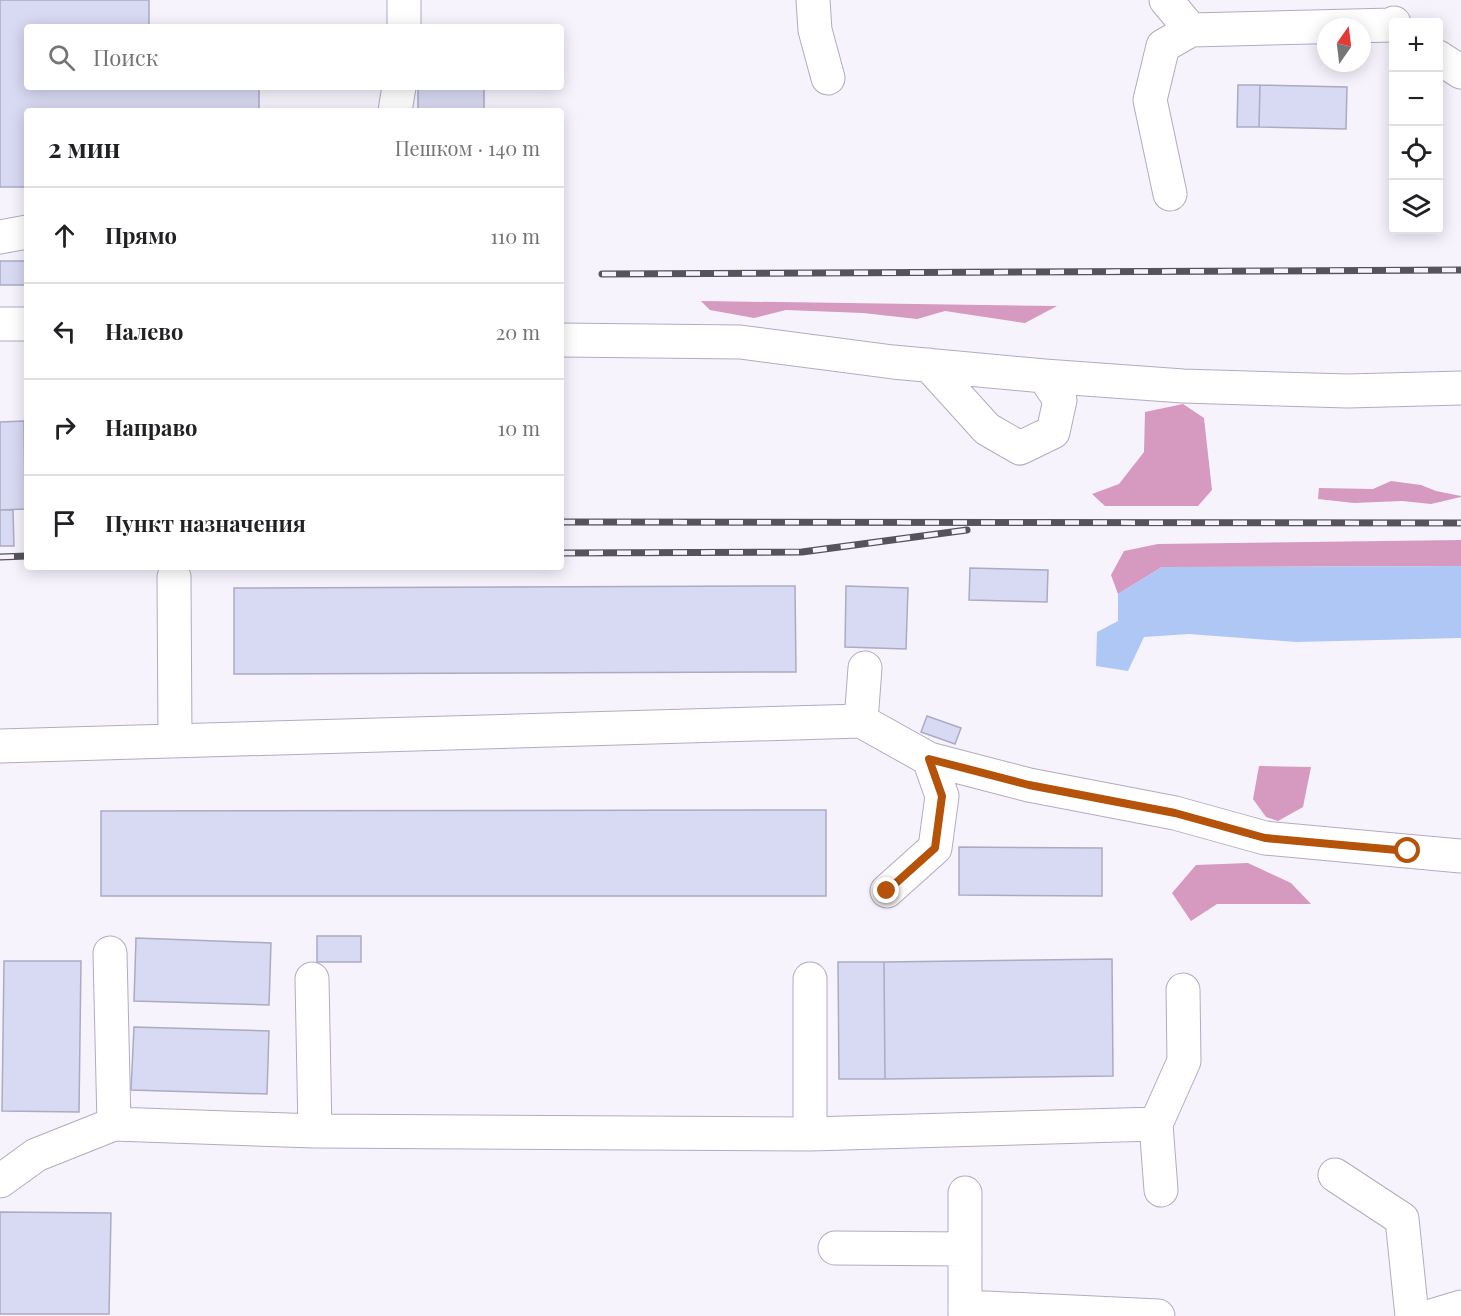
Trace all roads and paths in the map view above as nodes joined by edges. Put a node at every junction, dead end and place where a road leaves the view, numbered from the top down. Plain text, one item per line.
1 (404, 0) edge
2 (813, 0) edge
3 (1166, 0) edge
4 (1389, 19) edge
5 (404, 24) edge
6 (1191, 30) junction
7 (1443, 60) edge
8 (1461, 72) edge
9 (828, 78) dead end
10 (398, 90) edge
11 (396, 108) edge
12 (1170, 194) dead end
13 (24, 233) edge
14 (0, 237) edge
15 (0, 324) edge
16 (24, 324) edge
17 (564, 340) edge
18 (929, 365) junction
19 (1044, 376) junction
20 (1461, 388) edge
21 (174, 577) dead end
22 (865, 668) dead end
23 (861, 721) junction
24 (175, 741) junction
25 (0, 746) edge
26 (929, 759) junction
27 (1461, 856) edge
28 (887, 891) dead end
29 (110, 953) dead end
30 (312, 979) dead end
31 (810, 979) dead end
32 (1183, 990) dead end
33 (114, 1124) junction
34 (1156, 1124) junction
35 (315, 1131) junction
36 (810, 1134) junction
37 (1335, 1175) dead end
38 (0, 1181) edge
39 (1161, 1190) dead end
40 (965, 1193) dead end
41 (835, 1248) dead end
42 (965, 1249) junction
43 (1461, 1307) edge
44 (965, 1311) edge
45 (1158, 1316) edge
46 (1412, 1316) edge
47 (1431, 1316) edge

1 - 5 lane
2 - 9 lane
3 - 6 lane
4 - 6 lane
6 - 12 lane
7 - 8 lane
10 - 11 lane
13 - 14 lane
15 - 16 lane
17 - 18 lane
18 - 19 lane
18 - 19 lane
19 - 20 lane
21 - 24 lane
22 - 23 lane
23 - 24 lane
23 - 26 lane
24 - 25 lane
26 - 27 lane
26 - 28 lane
29 - 33 lane
30 - 35 lane
31 - 36 lane
32 - 34 lane
33 - 35 lane
33 - 38 lane
34 - 36 lane
34 - 39 lane
35 - 36 lane
37 - 46 lane
40 - 42 lane
41 - 42 lane
42 - 44 lane
43 - 47 lane
44 - 45 lane

